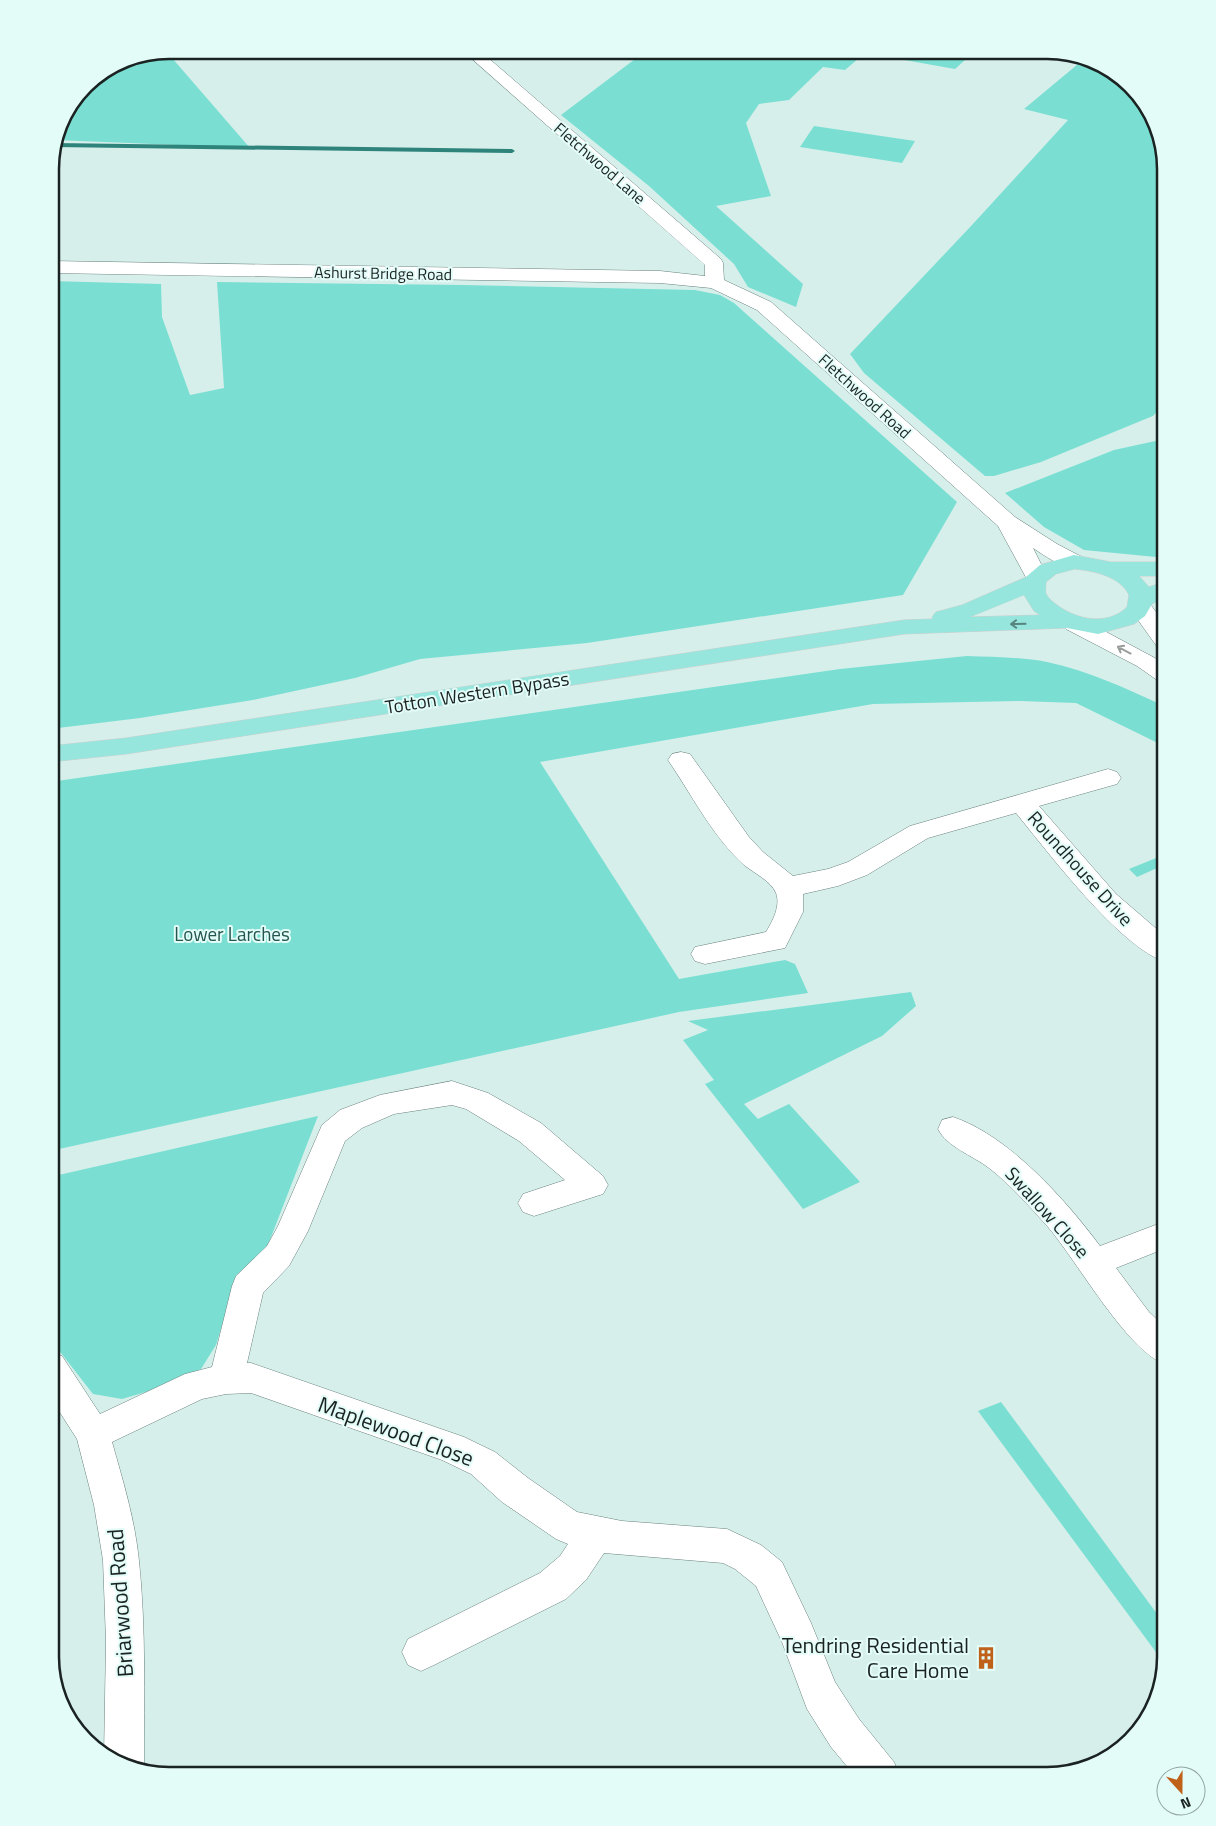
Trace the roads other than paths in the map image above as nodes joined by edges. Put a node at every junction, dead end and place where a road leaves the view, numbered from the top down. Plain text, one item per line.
1 (480, 59) edge
2 (59, 267) edge
3 (715, 283) junction
4 (1007, 522) junction
5 (1074, 562) junction
6 (1112, 569) junction
7 (1157, 569) edge
8 (1035, 580) junction
9 (1157, 593) edge
10 (1140, 603) junction
11 (1070, 622) junction
12 (904, 627) junction
13 (1157, 629) edge
14 (1157, 669) edge
15 (59, 753) edge
16 (681, 760) dead end
17 (1108, 778) dead end
18 (1021, 802) junction
19 (786, 887) junction
20 (1157, 946) edge
21 (705, 954) dead end
22 (953, 1129) dead end
23 (534, 1203) dead end
24 (1157, 1238) edge
25 (1094, 1262) junction
26 (1157, 1341) edge
27 (226, 1379) junction
28 (59, 1382) edge
29 (93, 1434) junction
30 (595, 1534) junction
31 (420, 1652) dead end
32 (124, 1758) edge
33 (872, 1767) edge

1 - 3 street, Fletchwood Lane
2 - 3 street, Ashurst Bridge Road
3 - 4 street, Fletchwood Road
4 - 5 street, Fletchwood Road
4 - 8 street, Fletchwood Road
5 - 6 main road
5 - 8 main road
6 - 7 main road
6 - 10 main road
8 - 11 main road
8 - 12 main road, Totton Western Bypass
9 - 10 main road
10 - 11 main road
10 - 13 street
11 -> 12 main road, Totton Western Bypass
14 -> 11 street
12 - 15 main road, Totton Western Bypass
16 - 19 street
17 - 18 street, Roundhouse Drive
18 - 19 street, Roundhouse Drive
18 - 20 street, Roundhouse Drive
19 - 21 street
22 - 25 street, Swallow Close
23 - 27 street
24 - 25 street, Swallow Close
25 - 26 street, Swallow Close
27 - 29 street, Maplewood Close
27 - 30 street, Maplewood Close
28 - 29 street, Briarwood Road
29 - 32 street, Briarwood Road
30 - 31 street
30 - 33 street, Maplewood Close

